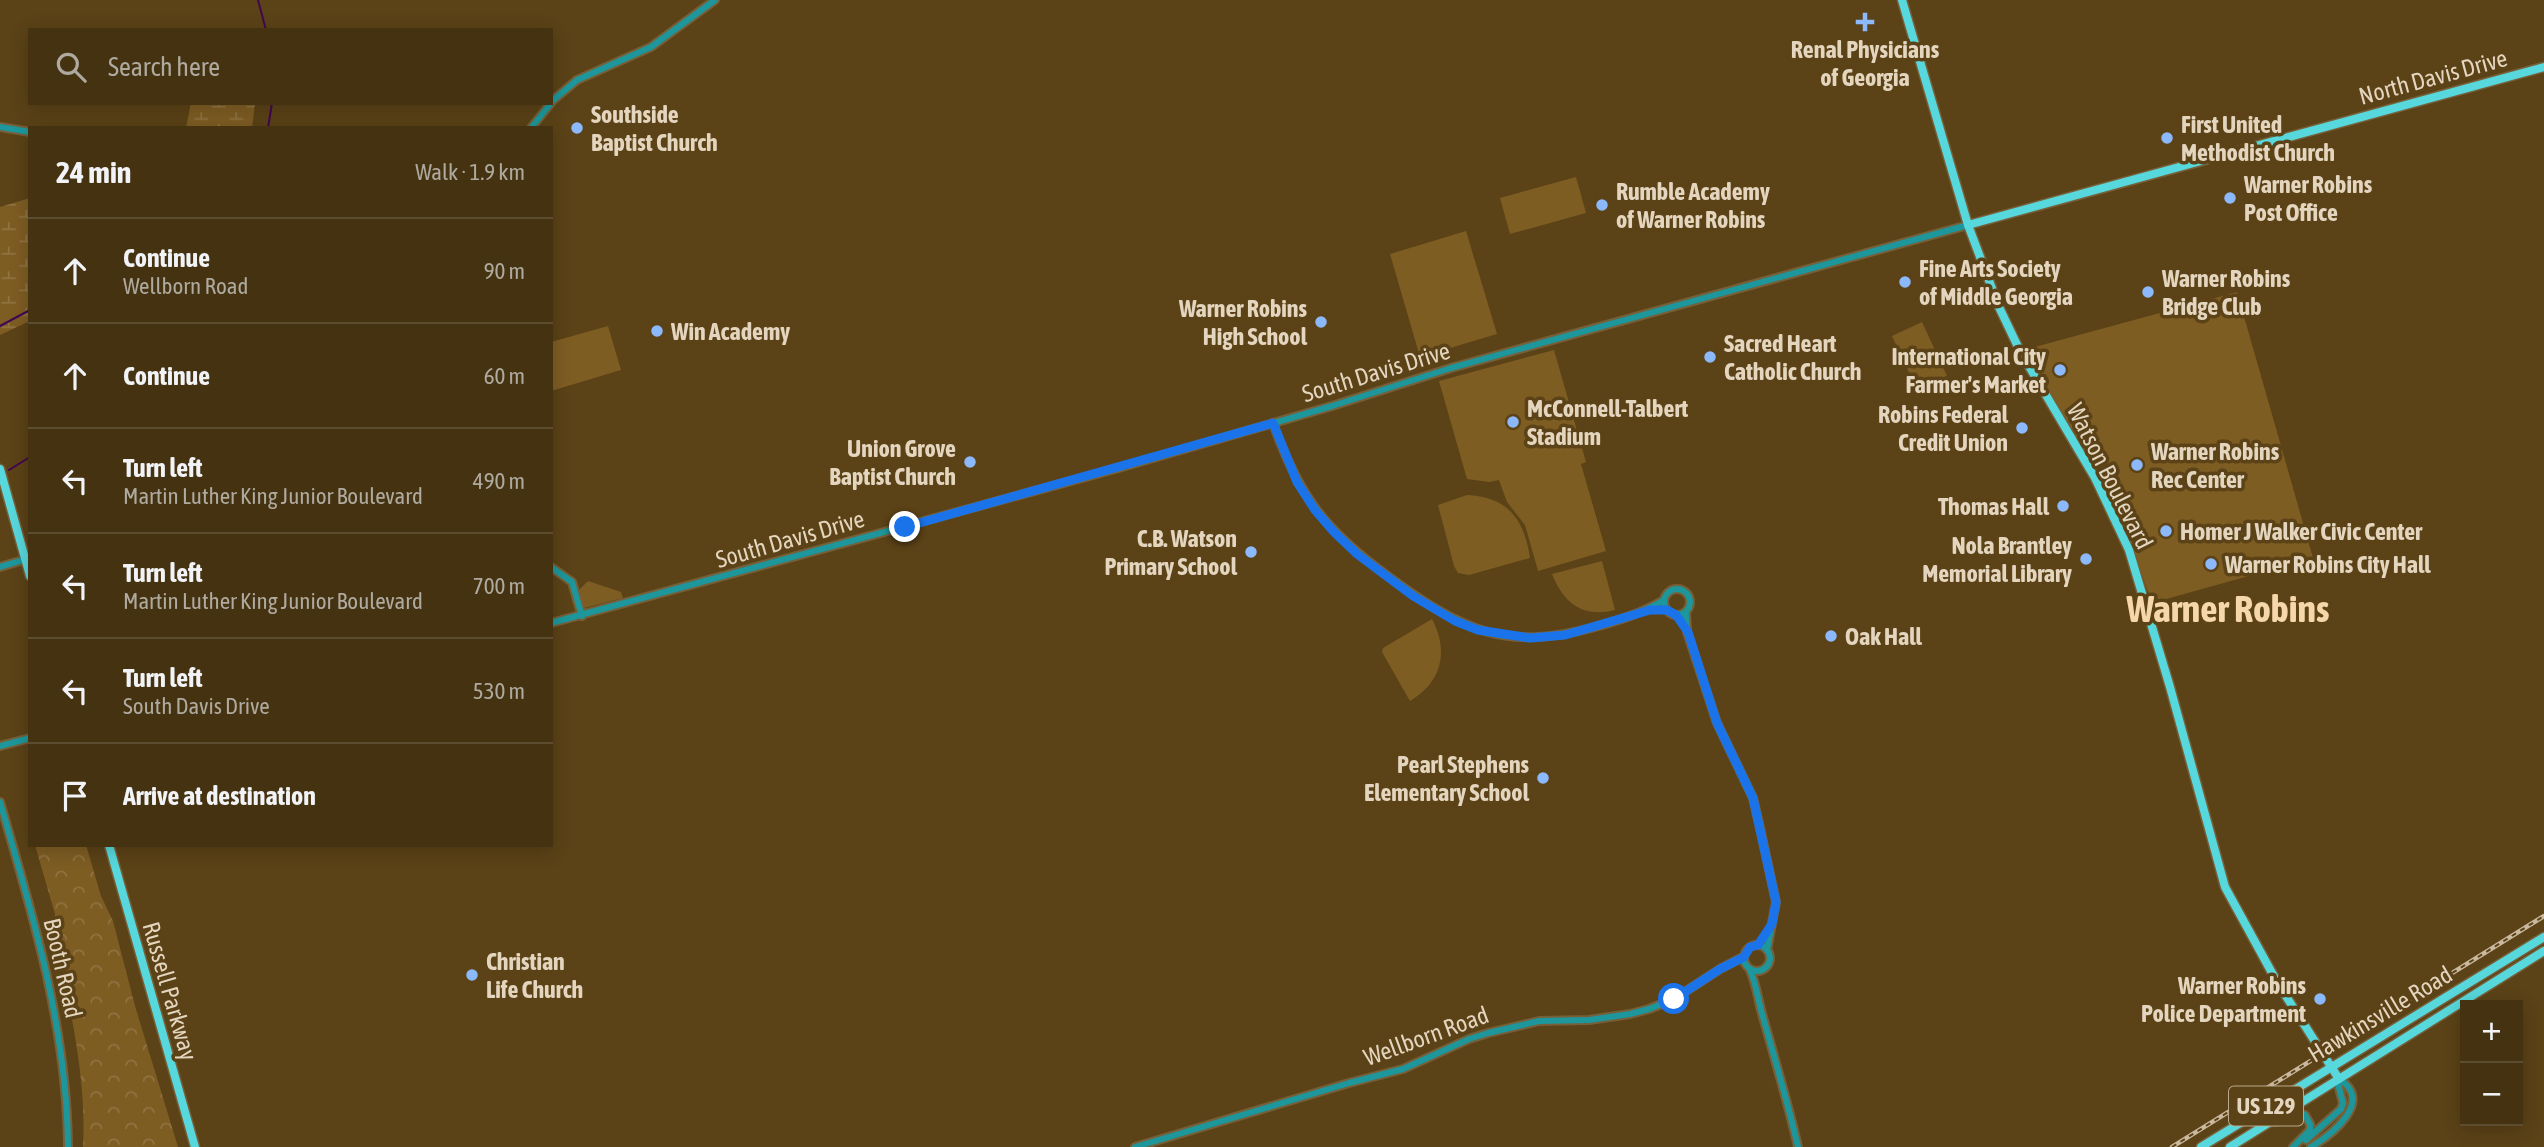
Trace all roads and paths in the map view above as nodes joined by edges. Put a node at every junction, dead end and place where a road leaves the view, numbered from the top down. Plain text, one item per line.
1 (715, 0) edge
2 (1902, 0) edge
3 (2544, 67) edge
4 (553, 101) edge
5 (549, 105) edge
6 (533, 126) edge
7 (0, 127) edge
8 (28, 132) edge
9 (1968, 225) junction
10 (1273, 423) junction
11 (0, 469) edge
12 (27, 559) edge
13 (0, 566) edge
14 (553, 568) edge
15 (1664, 600) junction
16 (1650, 610) junction
17 (1667, 610) junction
18 (1686, 612) junction
19 (1676, 615) junction
20 (582, 617) junction
21 (553, 623) edge
22 (1688, 632) junction
23 (28, 739) edge
24 (0, 746) edge
25 (0, 802) edge
26 (109, 847) edge
27 (1770, 929) junction
28 (2544, 937) edge
29 (1758, 945) junction
30 (1767, 950) junction
31 (2544, 951) edge
32 (1746, 964) junction
33 (1763, 970) junction
34 (1758, 990) junction
35 (2331, 1067) junction
36 (2339, 1079) junction
37 (2252, 1134) junction
38 (68, 1147) edge
39 (195, 1147) edge
40 (1135, 1147) edge
41 (1798, 1147) edge
42 (2202, 1147) edge
43 (2230, 1147) edge
44 (2294, 1147) edge
45 (2311, 1147) edge

1 - 4 street
2 - 9 main road, Watson Boulevard
3 - 9 main road, North Davis Drive
5 - 6 street
7 - 8 street
9 - 10 street, South Davis Drive
9 - 35 main road, Watson Boulevard
10 - 16 street
10 - 20 street, South Davis Drive
11 - 12 main road
12 - 13 street
14 - 20 street
15 - 16 street
15 - 17 street
15 - 18 street
16 - 17 street
17 - 19 street
18 - 19 street
18 - 22 street
19 - 22 street
20 - 21 street, South Davis Drive
22 - 27 street
23 - 24 street
25 - 38 street, Booth Road
26 - 39 main road, Russell Parkway
27 - 29 street
27 - 30 street
28 - 35 main road, Hawkinsville Road / US 129
29 - 30 street
29 - 32 street
30 - 33 street
31 - 36 main road, Hawkinsville Road / US 129
32 - 33 street
32 - 34 street
32 - 40 street, Wellborn Road
33 - 34 street
34 - 41 street
35 - 36 main road, Watson Boulevard
35 - 42 main road, Hawkinsville Road / US 129
36 - 37 main road, Hawkinsville Road / US 129
36 - 44 street
36 - 45 street, Watson Boulevard
37 - 43 main road, Hawkinsville Road / US 129
37 - 44 street

